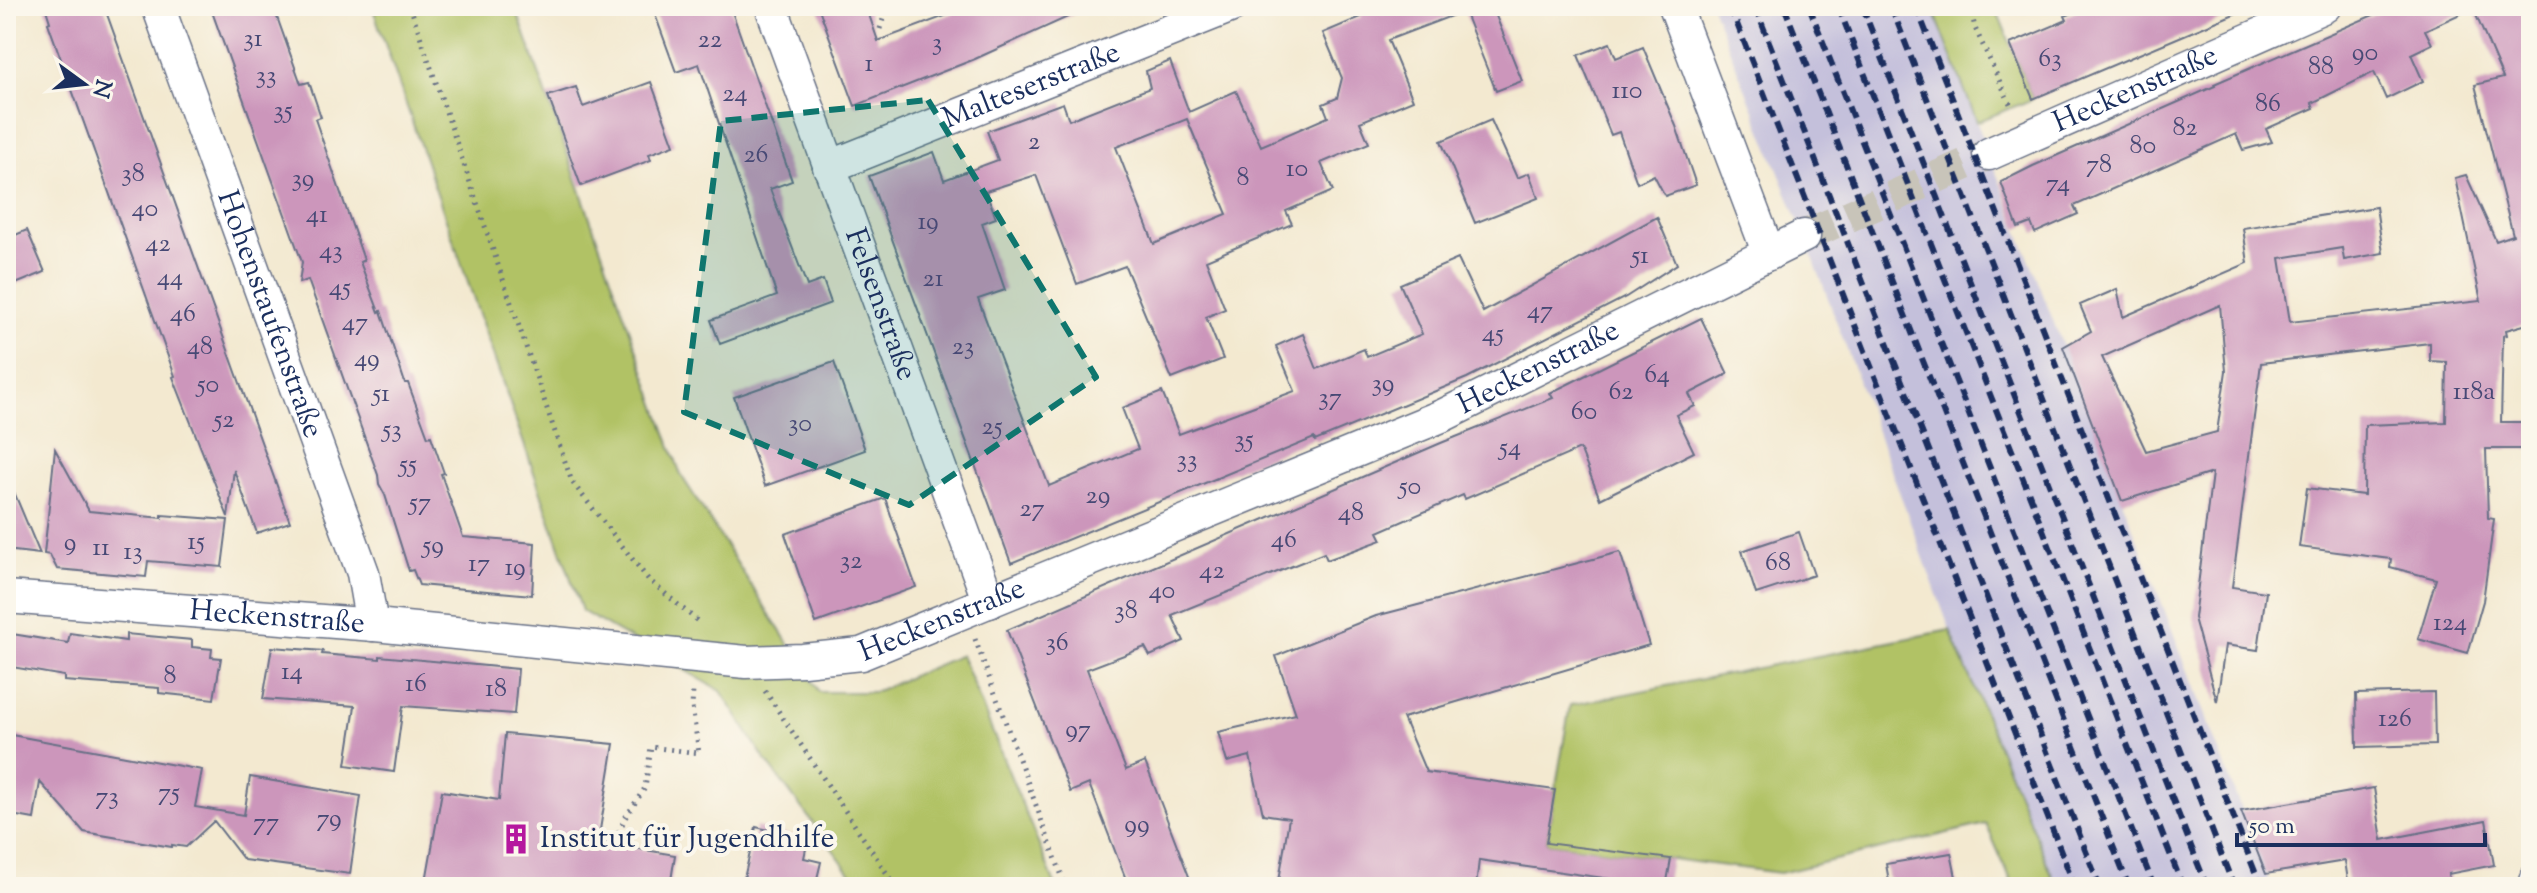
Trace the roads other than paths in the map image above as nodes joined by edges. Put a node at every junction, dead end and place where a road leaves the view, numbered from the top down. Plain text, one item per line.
1 (158, 6) edge
2 (771, 6) edge
3 (1232, 6) edge
4 (1675, 6) edge
5 (2325, 6) edge
6 (1989, 154) tunnel mouth
7 (829, 167) junction
8 (1804, 236) tunnel mouth
9 (1769, 254) junction
10 (6, 597) edge
11 (977, 606) junction
12 (372, 625) junction
13 (2531, 871) edge
14 (2526, 887) edge

1 - 12 street, Hohenstaufenstraße
2 - 7 street, Felsenstraße
3 - 7 street, Malteserstraße
4 - 9 street
5 - 6 street, Heckenstraße
7 - 11 street, Felsenstraße
8 - 9 street, Heckenstraße
9 - 11 street, Heckenstraße
10 - 12 street, Heckenstraße
11 - 12 street, Heckenstraße
13 - 14 lane

